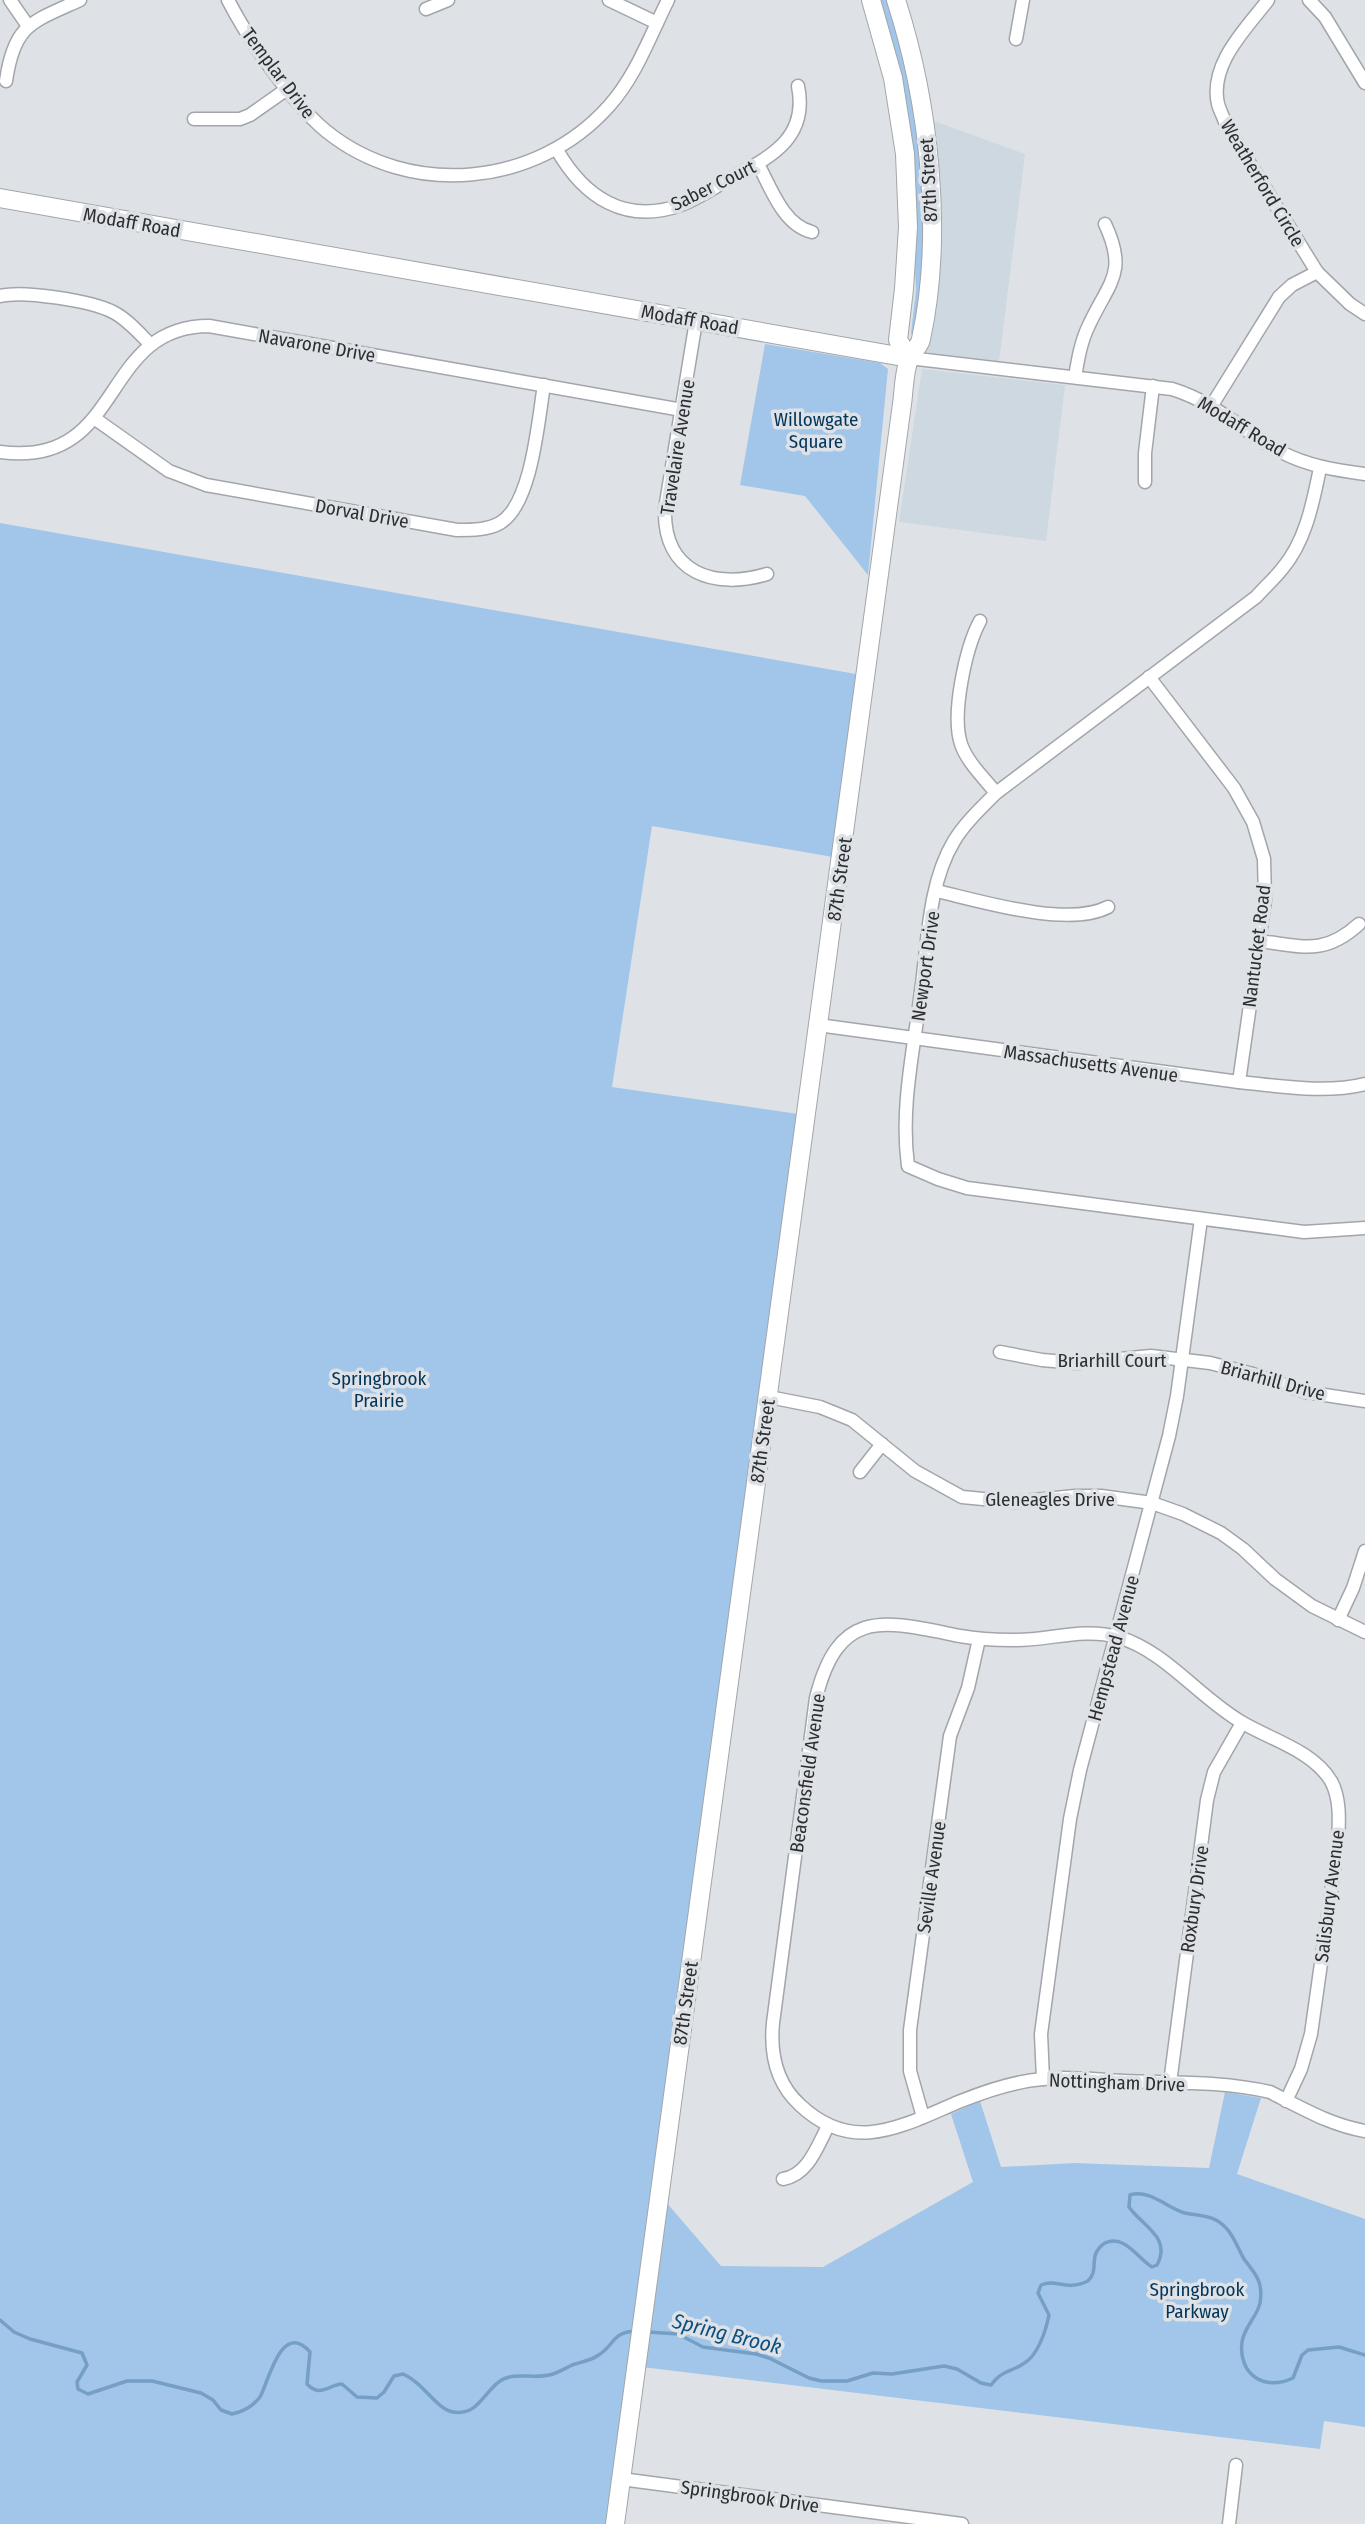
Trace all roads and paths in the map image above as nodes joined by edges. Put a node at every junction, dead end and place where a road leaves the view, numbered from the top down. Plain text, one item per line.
1 (10, 0) edge
2 (80, 0) edge
3 (228, 0) edge
4 (448, 0) edge
5 (609, 0) edge
6 (668, 0) edge
7 (871, 0) edge
8 (896, 0) edge
9 (1023, 0) edge
10 (1268, 0) edge
11 (1309, 0) edge
12 (426, 9) dead end
13 (657, 23) junction
14 (28, 26) junction
15 (1016, 39) dead end
16 (6, 81) dead end
17 (1365, 82) edge
18 (798, 86) dead end
19 (287, 89) junction
20 (194, 118) dead end
21 (557, 150) junction
22 (758, 164) junction
23 (0, 198) edge
24 (1105, 224) dead end
25 (812, 232) dead end
26 (1317, 272) junction
27 (0, 296) edge
28 (1365, 314) edge
29 (696, 321) junction
30 (150, 344) junction
31 (909, 358) junction
32 (1075, 377) junction
33 (544, 386) junction
34 (1153, 386) junction
35 (1212, 405) junction
36 (682, 410) junction
37 (94, 418) junction
38 (0, 452) edge
39 (1320, 468) junction
40 (1365, 474) edge
41 (1145, 481) dead end
42 (767, 574) dead end
43 (980, 621) dead end
44 (1149, 677) junction
45 (996, 793) junction
46 (937, 891) junction
47 (1108, 907) dead end
48 (1359, 924) dead end
49 (1259, 941) junction
50 (818, 1025) junction
51 (915, 1038) junction
52 (1239, 1083) junction
53 (1365, 1084) edge
54 (1200, 1219) junction
55 (1365, 1228) edge
56 (1000, 1352) dead end
57 (1182, 1361) junction
58 (769, 1397) junction
59 (1365, 1401) edge
60 (882, 1444) junction
61 (860, 1472) dead end
62 (1152, 1503) junction
63 (1365, 1551) edge
64 (1338, 1620) junction
65 (1365, 1632) edge
66 (1116, 1636) junction
67 (979, 1639) junction
68 (1242, 1723) junction
69 (1043, 2079) junction
70 (1170, 2083) junction
71 (1286, 2101) junction
72 (923, 2117) junction
73 (828, 2126) junction
74 (1365, 2130) edge
75 (783, 2179) dead end
76 (1236, 2465) dead end
77 (621, 2479) junction
78 (615, 2524) edge
79 (962, 2524) edge
80 (1229, 2524) edge

1 - 14 street
2 - 14 street
3 - 19 street, Templar Drive
4 - 12 street
5 - 13 street
6 - 13 street, Templar Drive
7 - 31 street, 87th Street
8 - 31 street, 87th Street
9 - 15 street
10 - 26 street, Weatherford Circle
11 - 17 street
13 - 21 street, Templar Drive
14 - 16 street
18 - 22 street, Saber Court
19 - 20 street
19 - 21 street, Templar Drive
21 - 22 street, Saber Court
22 - 25 street
23 - 29 street, Modaff Road
24 - 32 street
26 - 28 street, Weatherford Circle
26 - 35 street
27 - 30 street
29 - 31 street, Modaff Road
29 - 36 street, Travelaire Avenue
30 - 33 street, Navarone Drive
30 - 37 street, Navarone Drive
31 - 32 street, Modaff Road
31 - 50 street, 87th Street
32 - 34 street, Modaff Road
33 - 36 street, Navarone Drive
33 - 37 street, Dorval Drive
34 - 35 street, Modaff Road
34 - 41 street
35 - 39 street, Modaff Road
36 - 42 street, Travelaire Avenue
37 - 38 street, Navarone Drive
39 - 40 street, Modaff Road
39 - 44 street, Newport Drive
43 - 45 street
44 - 45 street, Newport Drive
44 - 49 street, Nantucket Road
45 - 46 street, Newport Drive
46 - 47 street
46 - 51 street, Newport Drive
48 - 49 street
49 - 52 street, Nantucket Road
50 - 51 street, Massachusetts Avenue
50 - 58 street, 87th Street
51 - 52 street, Massachusetts Avenue
51 - 54 street, Newport Drive
52 - 53 street, Massachusetts Avenue
54 - 55 street, Newport Drive
54 - 57 street, Hempstead Avenue
56 - 57 street, Briarhill Court
57 - 59 street, Briarhill Drive
57 - 62 street, Hempstead Avenue
58 - 60 street, Gleneagles Drive
58 - 77 street, 87th Street
60 - 61 street
60 - 62 street, Gleneagles Drive
62 - 64 street, Gleneagles Drive
62 - 66 street, Hempstead Avenue
63 - 64 street
64 - 65 street, Gleneagles Drive
66 - 67 street, Beaconsfield Avenue
66 - 68 street, Salisbury Avenue
66 - 69 street, Hempstead Avenue
67 - 72 street, Seville Avenue
67 - 73 street, Beaconsfield Avenue
68 - 70 street, Roxbury Drive
68 - 71 street, Salisbury Avenue
69 - 70 street, Nottingham Drive
69 - 72 street, Nottingham Drive
70 - 71 street, Nottingham Drive
71 - 74 street, Nottingham Drive
72 - 73 street, Nottingham Drive
73 - 75 street
76 - 80 street
77 - 78 street, 87th Street
77 - 79 street, Springbrook Drive

